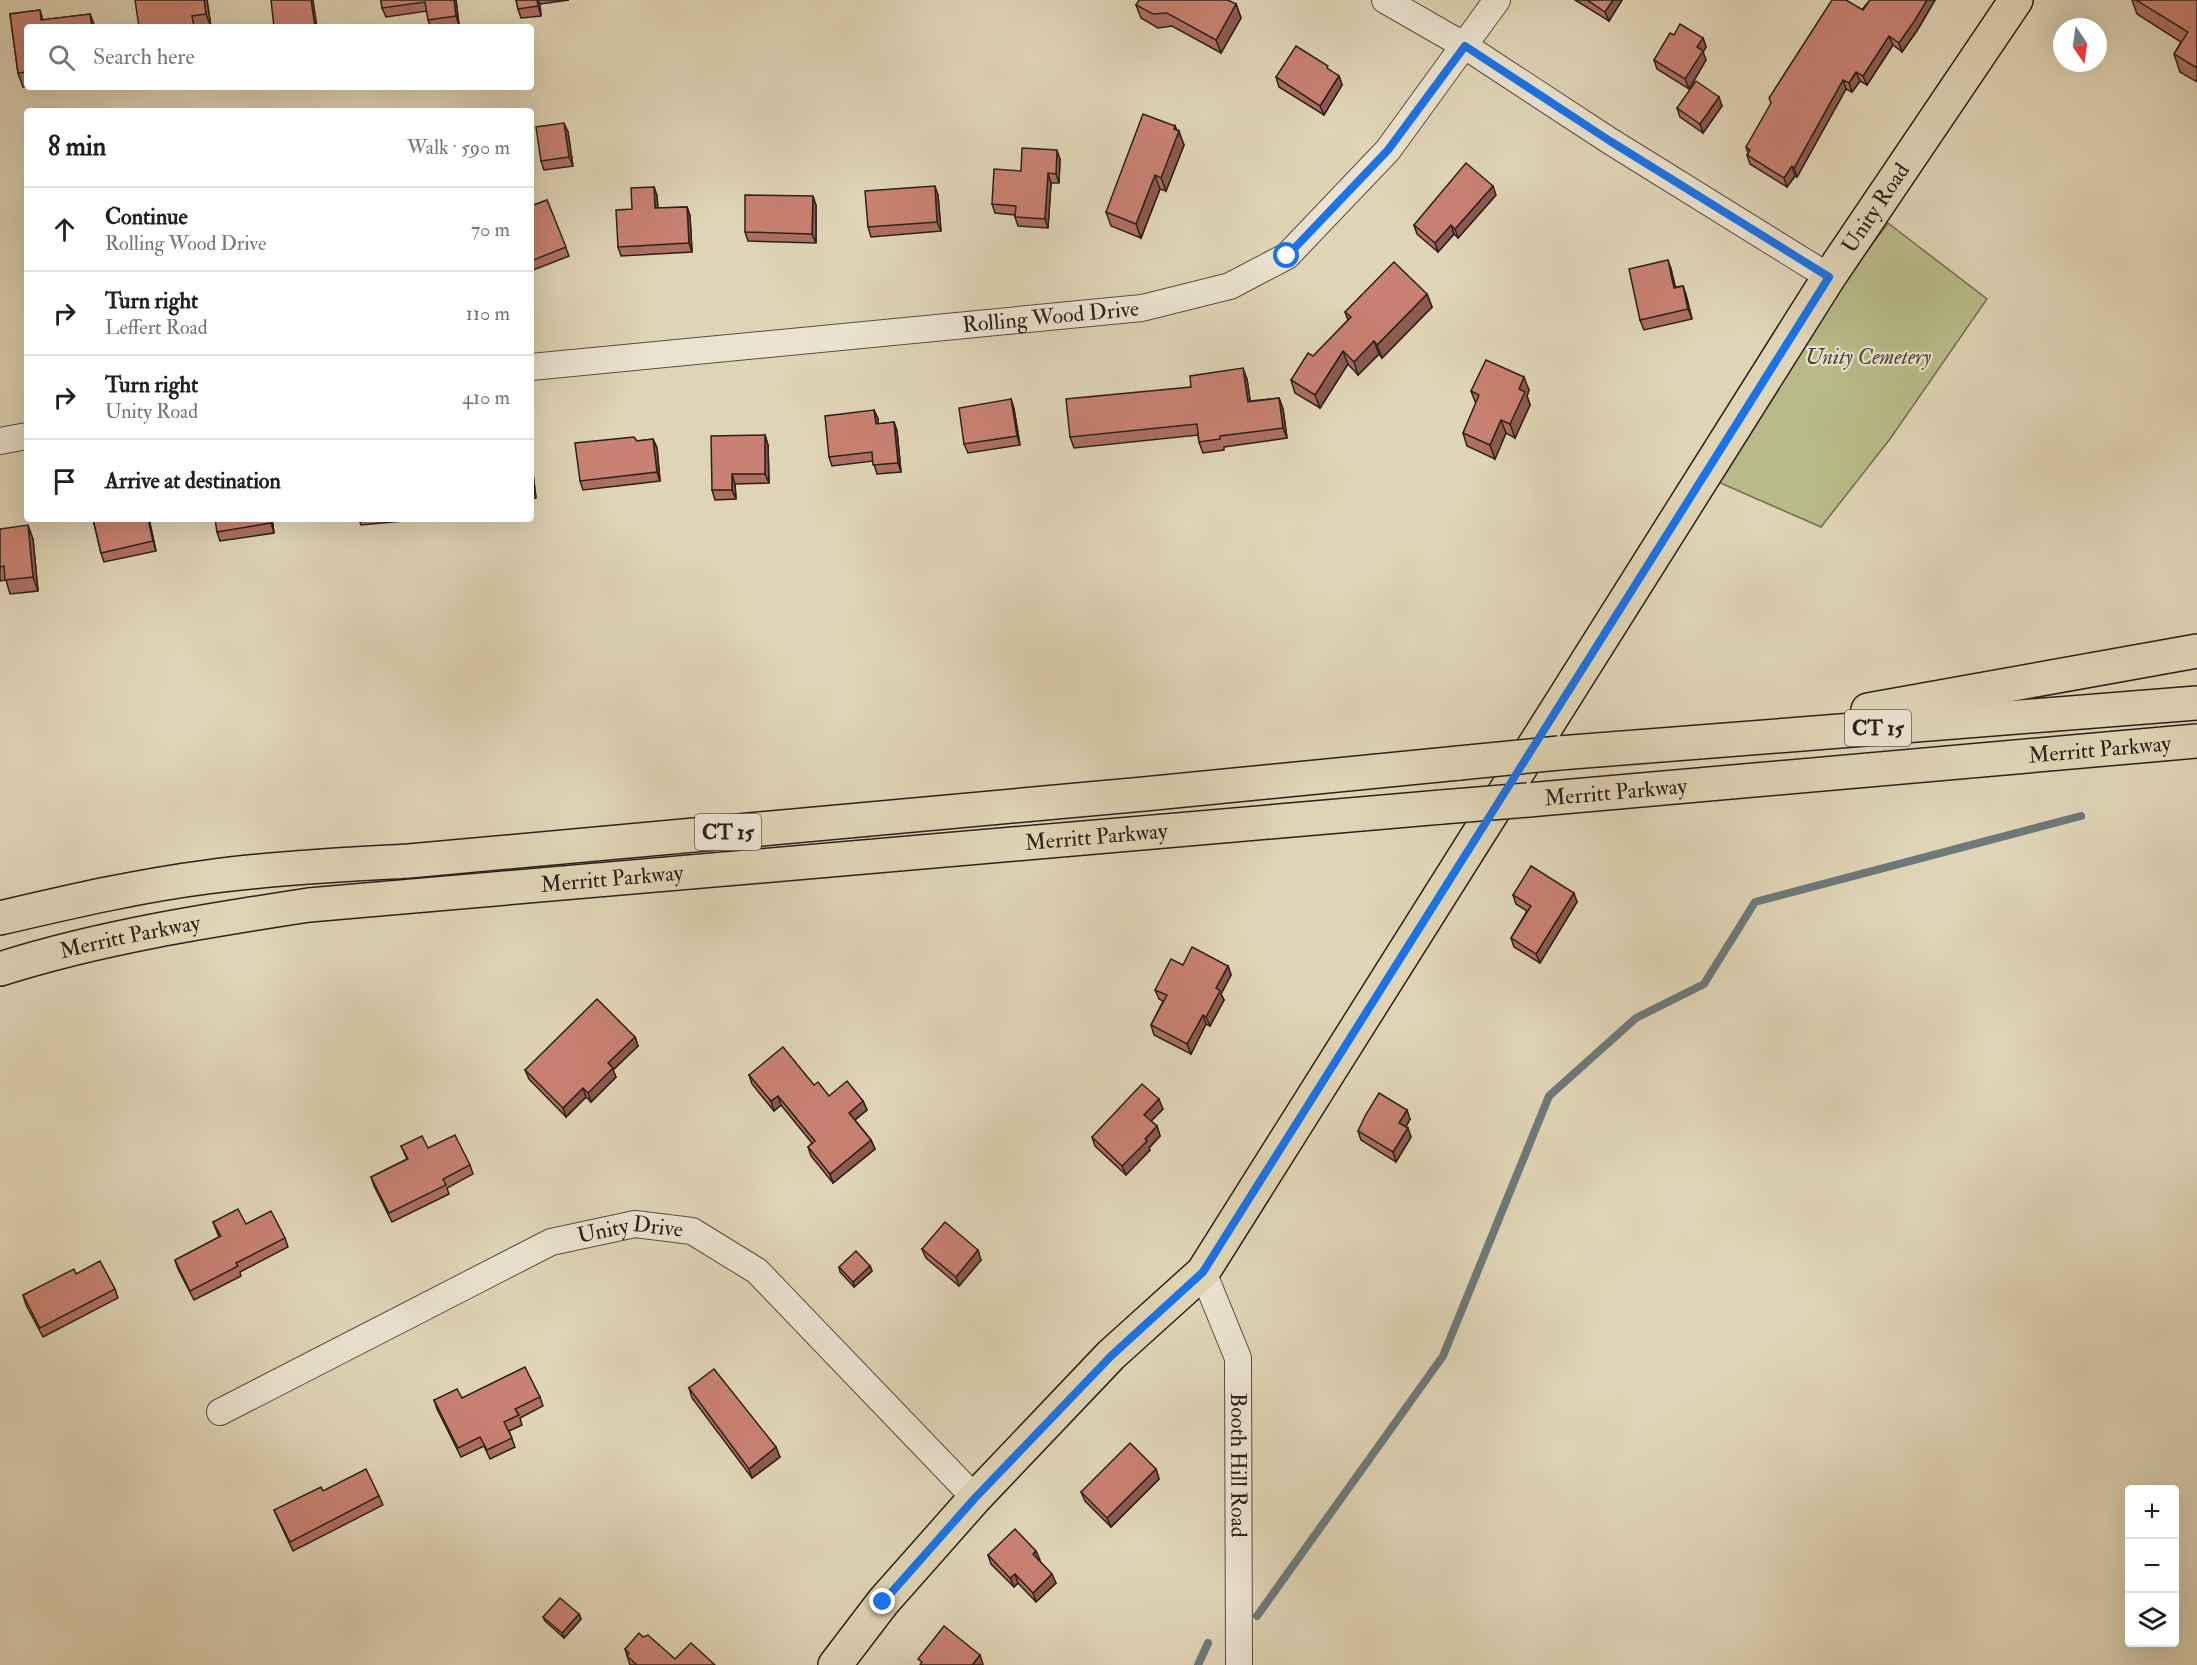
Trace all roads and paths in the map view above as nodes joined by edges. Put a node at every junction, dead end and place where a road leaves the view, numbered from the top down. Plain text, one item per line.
1 (1384, 0) edge
2 (1497, 0) edge
3 (2016, 0) edge
4 (1465, 46) junction
5 (1829, 277) junction
6 (534, 367) edge
7 (24, 437) edge
8 (0, 441) edge
9 (2197, 651) edge
10 (2197, 703) edge
11 (2197, 741) edge
12 (1682, 743) junction
13 (2144, 746) junction
14 (2197, 751) edge
15 (0, 918) edge
16 (0, 969) edge
17 (1203, 1272) junction
18 (220, 1412) dead end
19 (975, 1498) junction
20 (835, 1665) edge
21 (1239, 1665) edge

1 - 4 street
2 - 4 street, Rolling Wood Drive
3 - 5 main road, Unity Road
4 - 5 street
4 - 6 street, Rolling Wood Drive
5 - 17 main road, Unity Road
7 - 8 street
9 - 12 main road
10 - 12 main road, Merritt Parkway / CT 15
11 - 13 main road, Merritt Parkway / CT 15
12 - 15 main road, Merritt Parkway / CT 15, bridge
13 - 14 main road
13 - 16 main road, Merritt Parkway / CT 15, bridge
17 - 19 main road, Unity Road
17 - 21 street, Booth Hill Road
18 - 19 street, Unity Drive
19 - 20 main road, Unity Road

